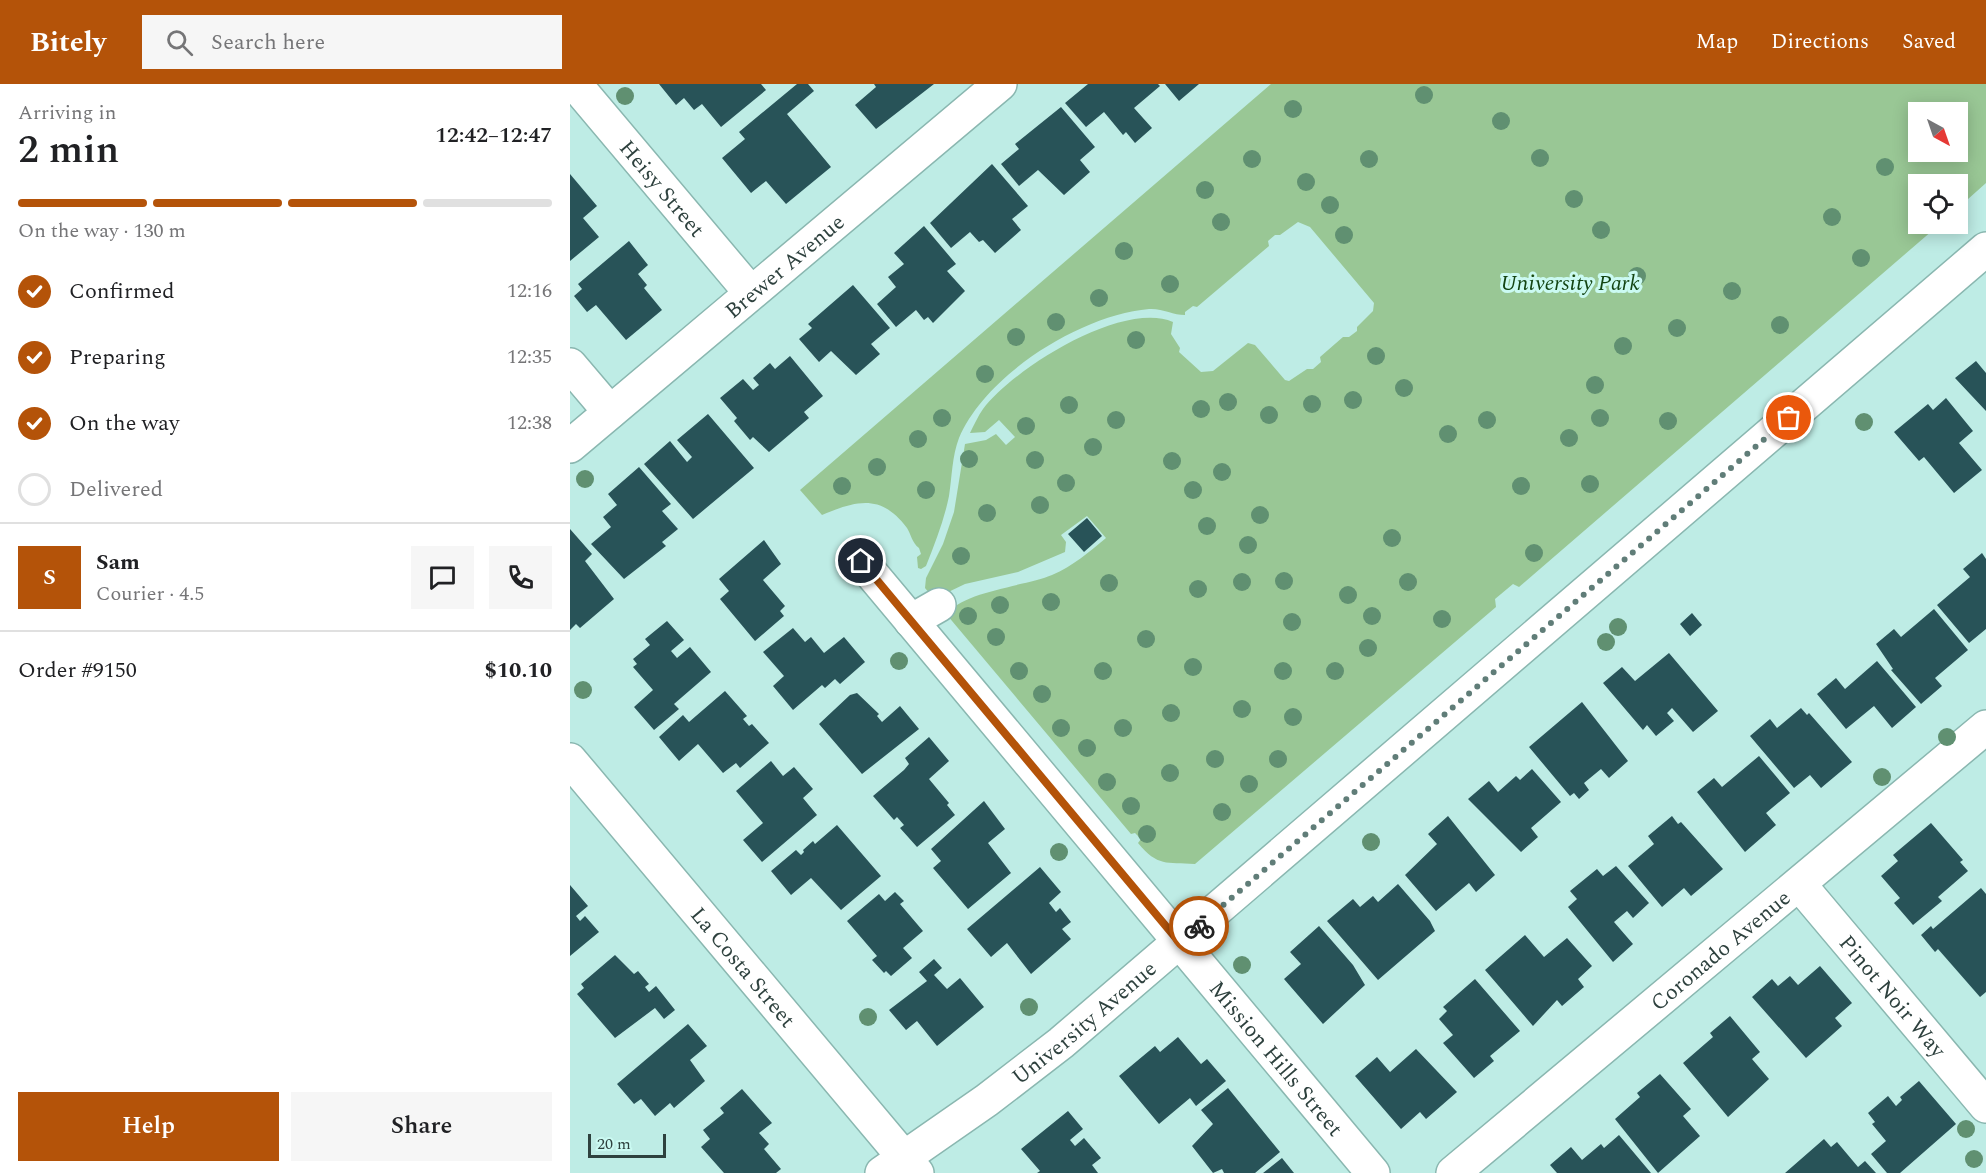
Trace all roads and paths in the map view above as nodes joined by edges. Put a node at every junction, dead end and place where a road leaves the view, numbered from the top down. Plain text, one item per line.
1 (575, 84) edge
2 (1000, 84) edge
3 (1986, 249) edge
4 (752, 293) junction
5 (570, 365) edge
6 (610, 412) junction
7 (570, 446) edge
8 (861, 561) dead end
9 (939, 605) dead end
10 (910, 621) junction
11 (1986, 727) edge
12 (570, 760) edge
13 (1799, 884) junction
14 (1180, 943) junction
15 (1986, 1106) edge
16 (901, 1168) edge
17 (1373, 1173) edge
18 (1453, 1173) edge

1 - 4 street, Heisy Street
2 - 4 street, Brewer Avenue
3 - 14 street, University Avenue
4 - 6 street, Brewer Avenue
5 - 6 street
6 - 7 street, Brewer Avenue
8 - 10 street, Mission Hills Street
9 - 10 street
10 - 14 street, Mission Hills Street
11 - 13 street, Coronado Avenue
12 - 16 street, La Costa Street
13 - 15 street, Pinot Noir Way
13 - 18 street, Coronado Avenue
14 - 16 street, University Avenue
14 - 17 street, Mission Hills Street

